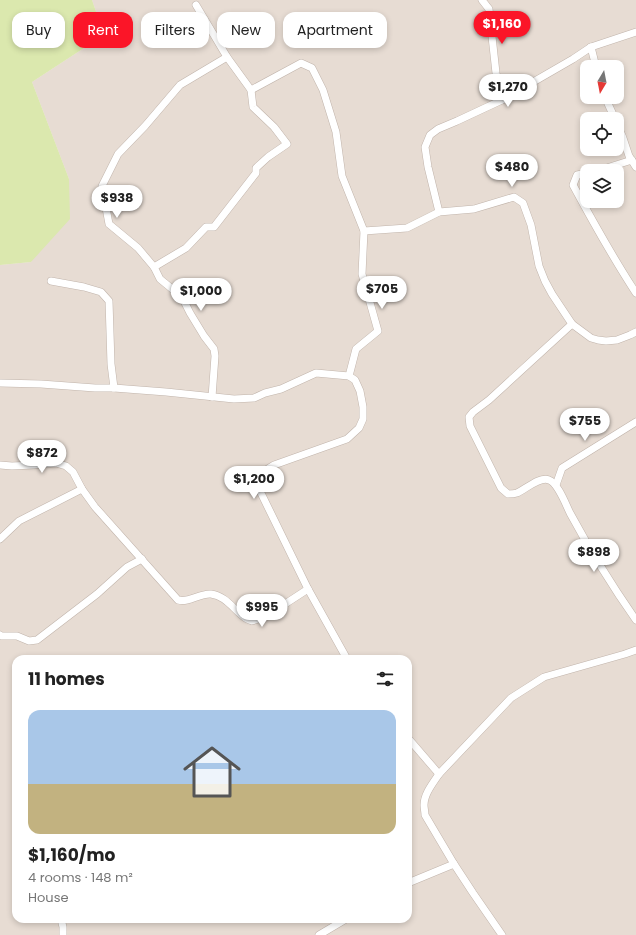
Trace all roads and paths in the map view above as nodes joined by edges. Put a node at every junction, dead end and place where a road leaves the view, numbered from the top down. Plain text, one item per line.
1 (482, 0) edge
2 (196, 5) dead end
3 (636, 32) edge
4 (591, 47) junction
5 (227, 57) junction
6 (594, 60) edge
7 (251, 90) junction
8 (502, 100) junction
9 (624, 141) edge
10 (634, 164) edge
11 (624, 166) edge
12 (580, 174) edge
13 (580, 198) edge
14 (586, 208) edge
15 (439, 212) junction
16 (364, 231) junction
17 (154, 267) junction
18 (50, 282) dead end
19 (636, 293) edge
20 (572, 324) junction
21 (636, 332) edge
22 (348, 376) junction
23 (0, 383) edge
24 (114, 388) junction
25 (212, 397) junction
26 (636, 422) edge
27 (0, 465) edge
28 (556, 485) junction
29 (82, 489) junction
30 (0, 539) edge
31 (142, 559) junction
32 (308, 589) junction
33 (636, 620) edge
34 (0, 635) edge
35 (636, 650) edge
36 (344, 655) edge
37 (412, 743) edge
38 (439, 774) junction
39 (454, 864) junction
40 (412, 881) edge
41 (62, 923) edge
42 (339, 923) edge
43 (63, 935) edge
44 (319, 935) edge
45 (502, 935) edge

1 - 8 street
2 - 5 street
3 - 4 street
4 - 6 street
4 - 8 street
5 - 7 street
5 - 17 street
7 - 16 street
7 - 17 street
8 - 15 street
9 - 10 street
10 - 11 street
12 - 13 street
14 - 19 street
15 - 16 street
15 - 20 street
16 - 22 street
17 - 25 street
18 - 24 street
20 - 21 street
20 - 28 street
22 - 25 street
22 - 32 street
23 - 24 street
24 - 25 street
26 - 28 street
27 - 29 street
28 - 33 street
29 - 30 street
29 - 31 street
31 - 32 street
31 - 34 street
32 - 36 street
35 - 38 street
37 - 38 street
38 - 39 street
39 - 40 street
39 - 45 street
41 - 43 street
42 - 44 street

